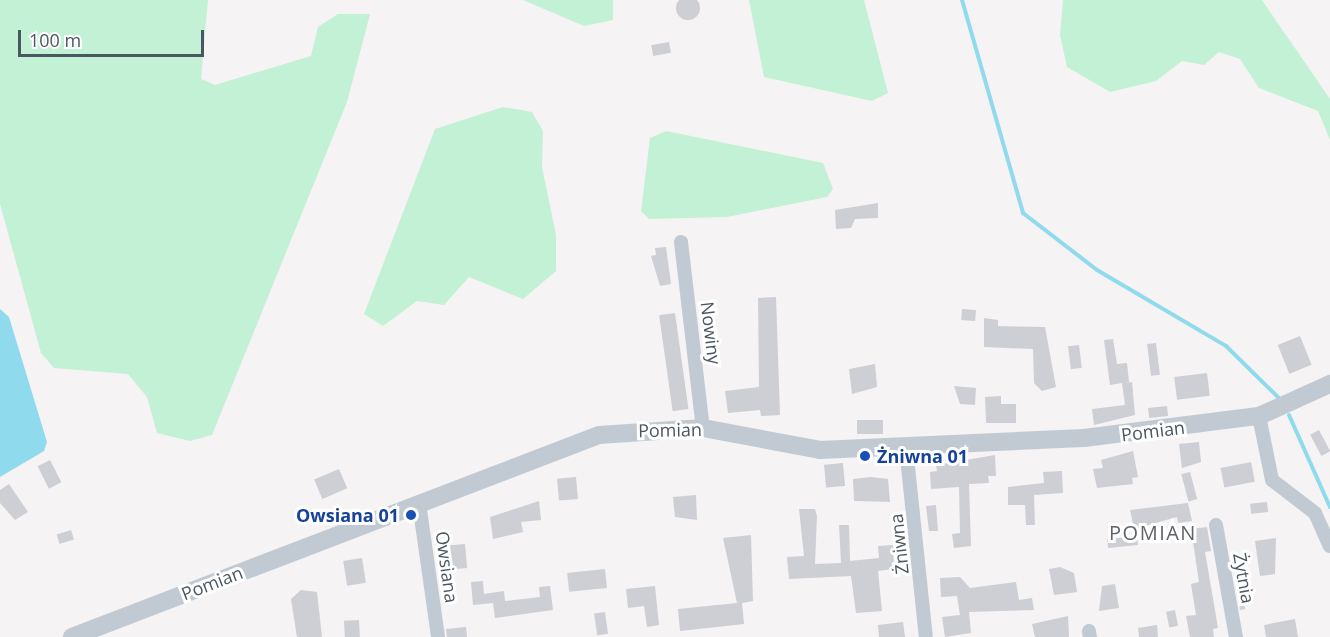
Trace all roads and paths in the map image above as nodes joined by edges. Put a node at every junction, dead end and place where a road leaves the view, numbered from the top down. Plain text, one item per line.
1 (681, 242) dead end
2 (1330, 384) edge
3 (1259, 416) junction
4 (703, 428) junction
5 (906, 448) junction
6 (419, 503) junction
7 (1216, 525) dead end
8 (1330, 546) edge
9 (72, 637) edge
10 (438, 637) edge
11 (927, 637) edge
12 (1236, 637) edge

1 - 4 street, Nowiny
2 - 3 street, Pomian
3 - 5 street, Pomian
3 - 8 street
4 - 5 street, Pomian
4 - 6 street, Pomian
5 - 11 street, Żniwna
6 - 9 street, Pomian
6 - 10 street, Owsiana
7 - 12 street, Żytnia

